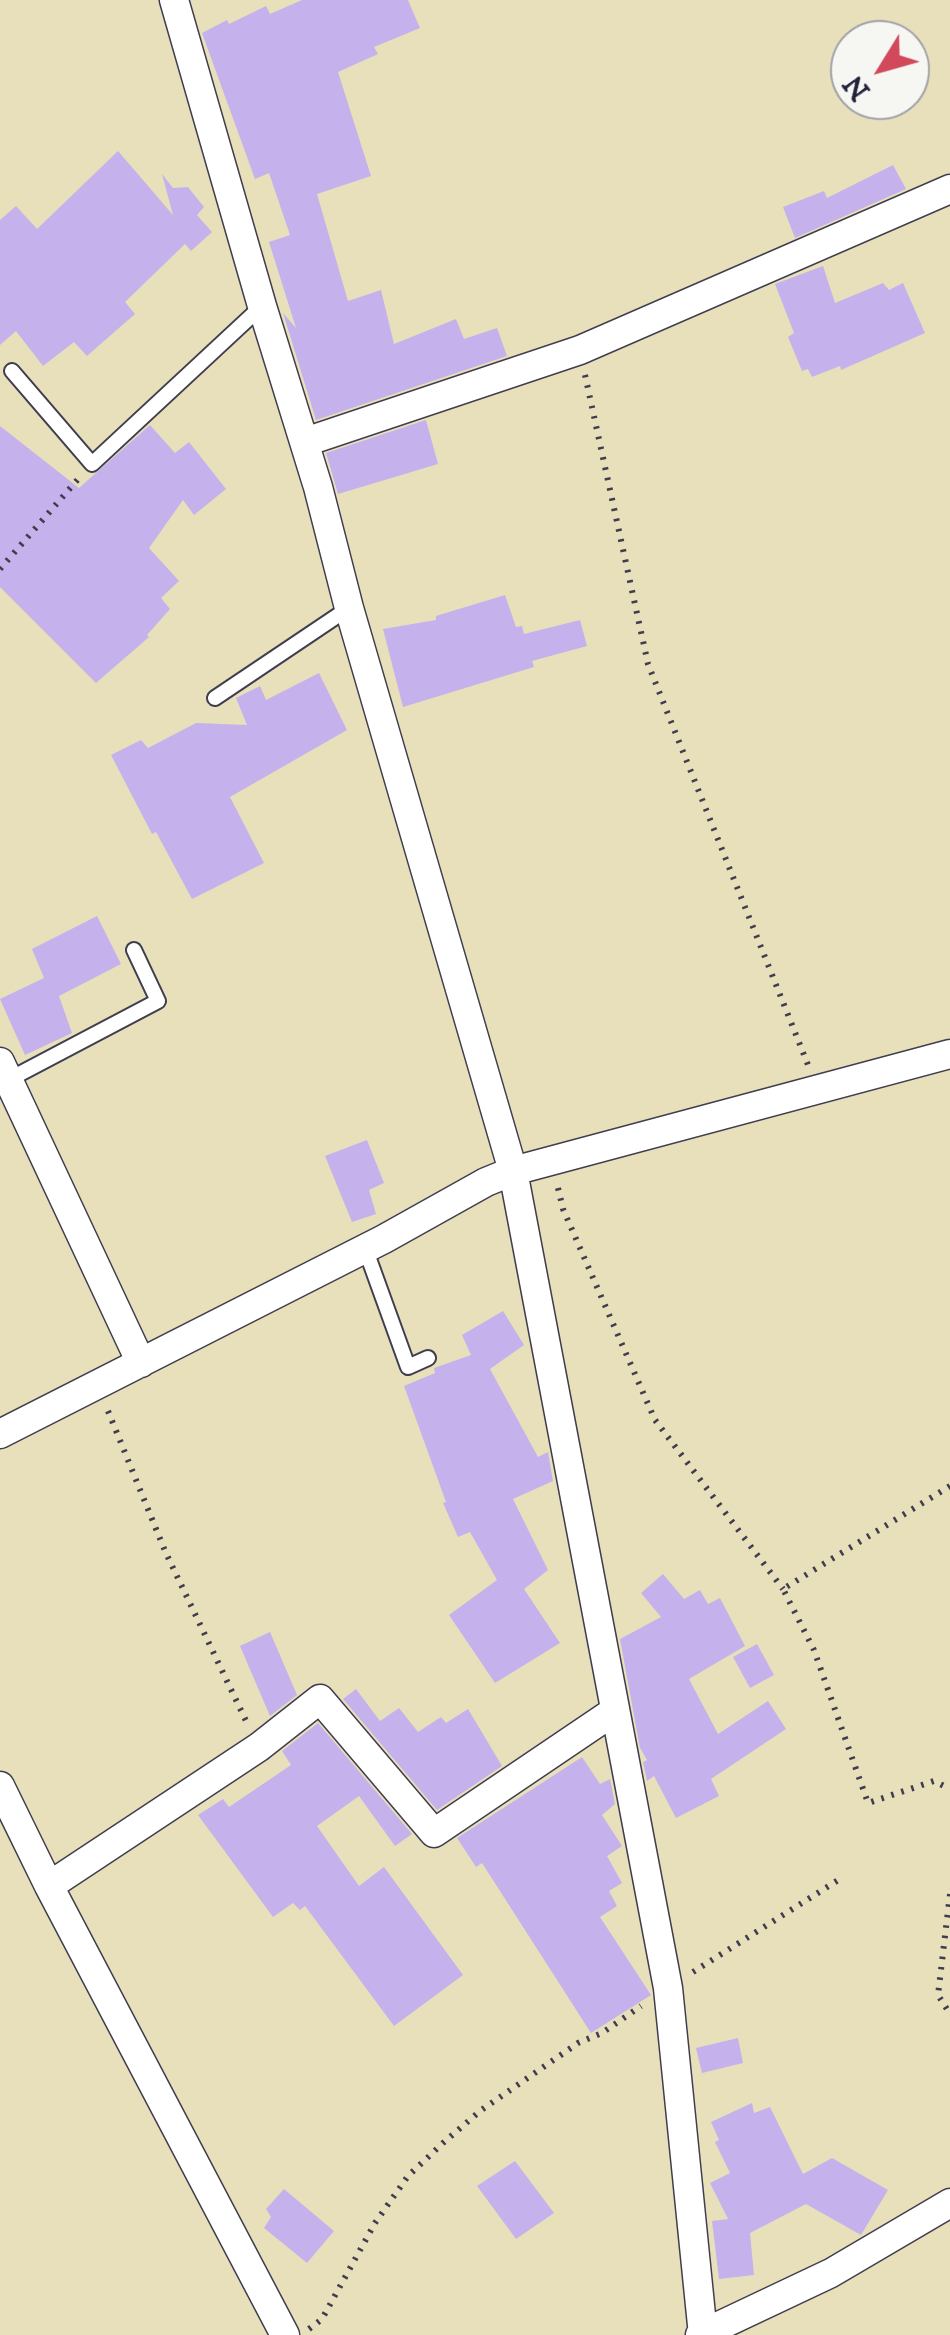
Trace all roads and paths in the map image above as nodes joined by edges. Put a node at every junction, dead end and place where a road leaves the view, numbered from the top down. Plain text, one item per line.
1 (174, 0) edge
2 (950, 189) edge
3 (262, 306) junction
4 (580, 350) junction
5 (12, 371) dead end
6 (305, 442) junction
7 (349, 608) junction
8 (215, 698) dead end
9 (134, 950) dead end
10 (950, 1054) edge
11 (4, 1071) edge
12 (818, 1089) junction
13 (551, 1161) junction
14 (513, 1172) junction
15 (365, 1248) junction
16 (428, 1358) dead end
17 (141, 1363) junction
18 (97, 1384) junction
19 (0, 1434) edge
20 (950, 1486) edge
21 (783, 1589) junction
22 (614, 1712) junction
23 (259, 1747) junction
24 (0, 1786) edge
25 (950, 1789) edge
26 (844, 1876) dead end
27 (48, 1886) junction
28 (950, 1894) edge
29 (668, 1988) junction
30 (950, 2014) edge
31 (950, 2203) edge
32 (702, 2334) edge
33 (284, 2335) edge
34 (300, 2335) edge

1 - 3 street
2 - 4 street
3 - 5 lane
3 - 6 street
4 - 6 street
4 - 12 path
6 - 7 street
7 - 8 lane
7 - 14 street
9 - 11 lane
10 - 12 street
11 - 17 street
12 - 13 street
13 - 14 street
13 - 21 path
14 - 15 street
14 - 22 street
15 - 16 lane
15 - 17 street
17 - 18 street
18 - 19 street
18 - 23 path
20 - 21 path
21 - 25 path
22 - 23 street
22 - 29 street
23 - 27 street
24 - 27 street
26 - 29 path
27 - 33 street
28 - 30 path
29 - 32 street
29 - 34 path
31 - 32 street

